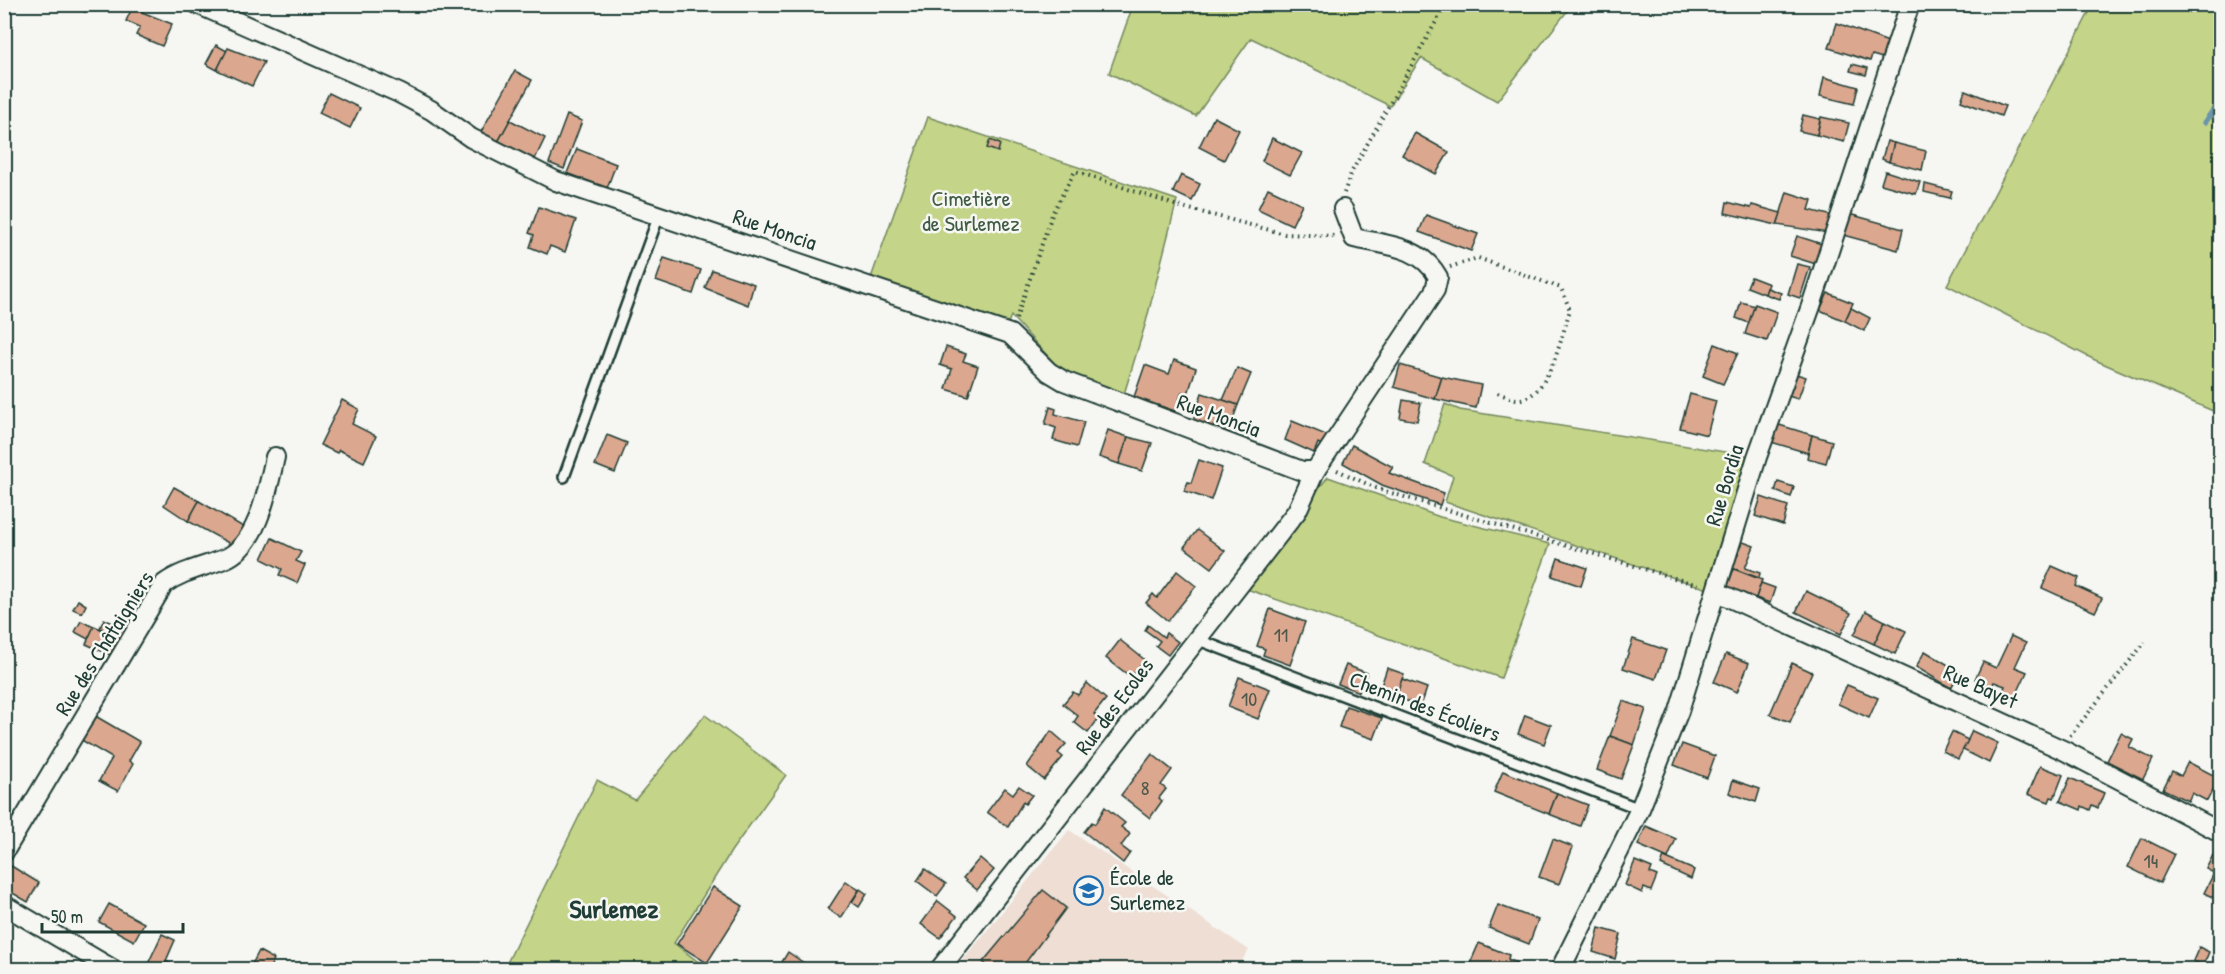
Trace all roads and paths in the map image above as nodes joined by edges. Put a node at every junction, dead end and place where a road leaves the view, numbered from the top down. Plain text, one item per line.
1 (197, 4) edge
2 (1446, 4) edge
3 (1910, 4) edge
4 (1343, 209) joint
5 (659, 215) junction
6 (1354, 238) junction
7 (1435, 272) junction
8 (1010, 334) junction
9 (1494, 392) dead end
10 (275, 457) dead end
11 (1317, 469) junction
12 (564, 477) dead end
13 (1717, 592) junction
14 (1196, 639) junction
15 (2145, 642) dead end
16 (2060, 748) junction
17 (1640, 809) junction
18 (2220, 832) edge
19 (4, 852) edge
20 (4, 905) edge
21 (114, 969) edge
22 (939, 969) edge
23 (1560, 969) edge

1 - 5 street, Rue Moncia
2 - 4 path
3 - 13 street, Rue Bordia
4 - 6 street
5 - 8 street, Rue Moncia
5 - 12 lane
6 - 7 street
6 - 8 path
7 - 9 path
7 - 11 street
8 - 11 street, Rue Moncia
10 - 19 street, Rue des Châtaigniers
11 - 13 path
11 - 14 street, Rue des Ecoles
13 - 16 street, Rue Bayet
13 - 17 street, Rue Bordia
14 - 17 lane, Chemin des Écoliers
14 - 22 street, Rue des Ecoles
15 - 16 path
16 - 18 street, Rue Bayet
17 - 23 street, Rue Bordia
20 - 21 street

